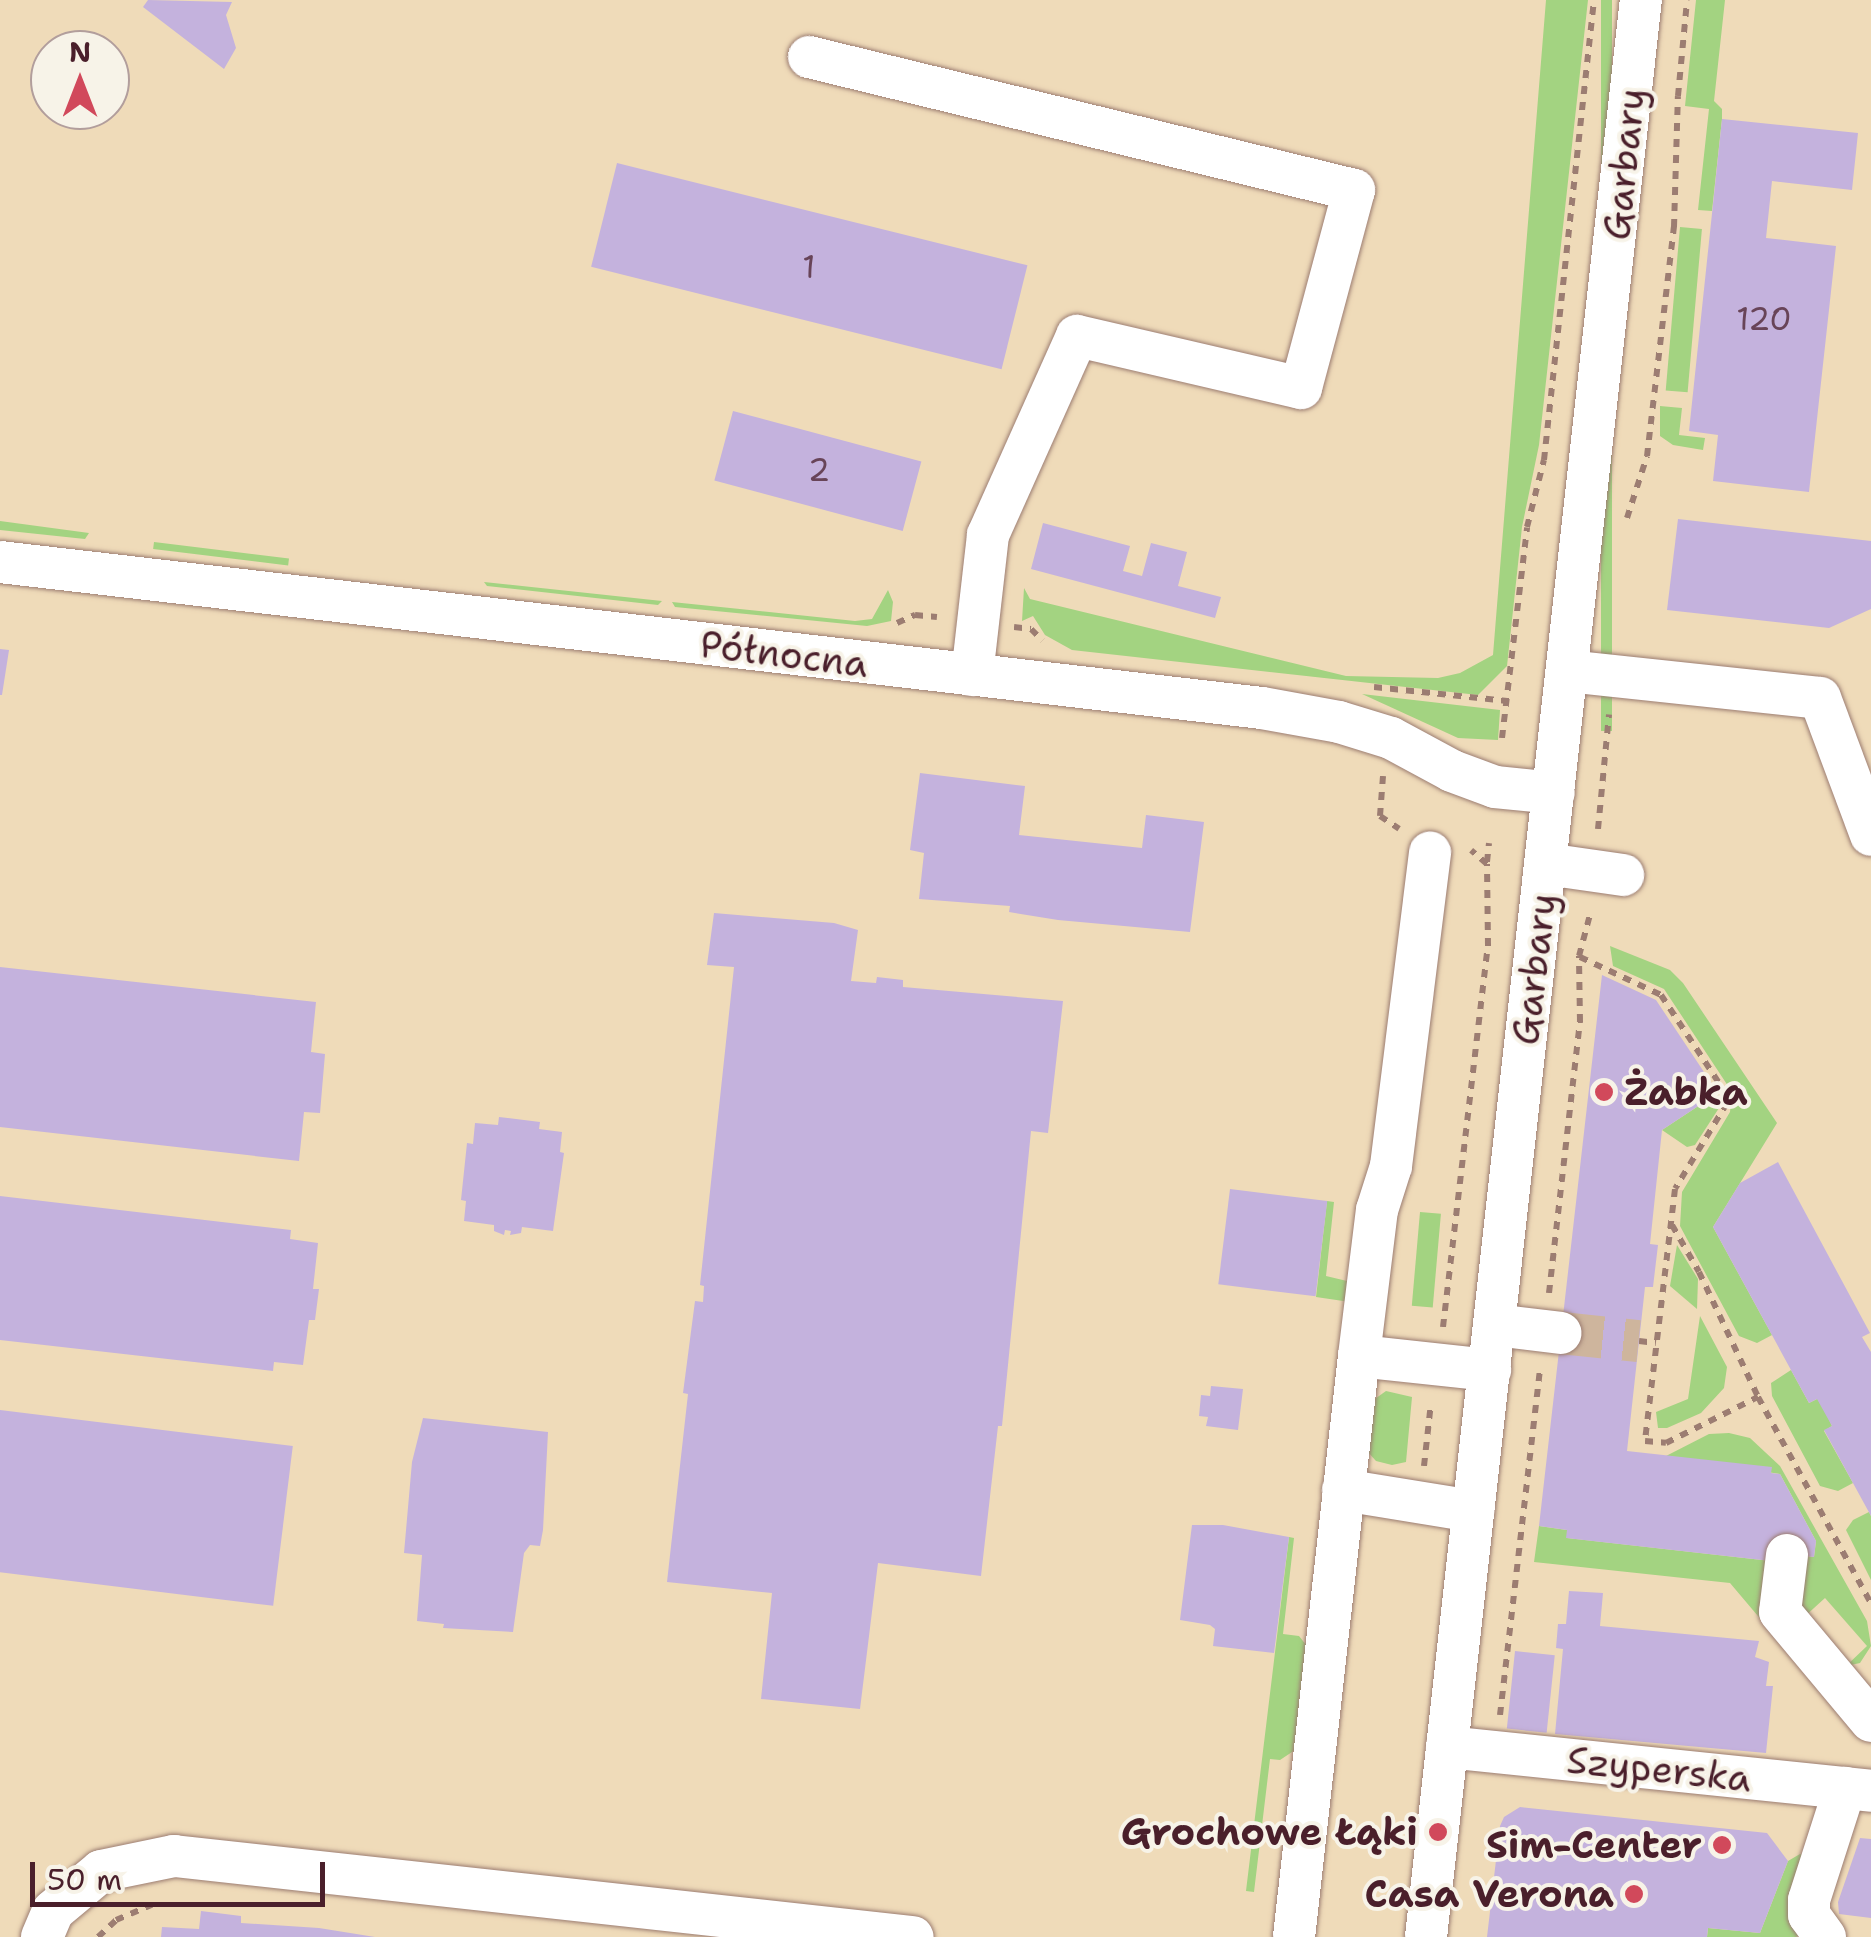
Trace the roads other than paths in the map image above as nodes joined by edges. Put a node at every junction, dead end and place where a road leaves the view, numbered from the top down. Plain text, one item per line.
1 (1641, 0) edge
2 (809, 57) dead end
3 (0, 562) edge
4 (1568, 671) junction
5 (972, 675) junction
6 (1554, 793) junction
7 (1871, 835) edge
8 (1444, 845) road end
9 (1546, 864) junction
10 (1623, 875) dead end
11 (1494, 1325) junction
12 (1561, 1333) tunnel mouth
13 (1359, 1356) junction
14 (1490, 1370) junction
15 (1343, 1490) junction
16 (1473, 1511) junction
17 (1787, 1554) dead end
18 (1866, 1701) edge
19 (1447, 1747) junction
20 (1858, 1790) edge
21 (42, 1937) edge
22 (912, 1937) edge
23 (1294, 1937) edge
24 (1426, 1937) edge
25 (1825, 1937) edge

1 - 4 street, Garbary
2 - 5 street
3 - 5 street, Północna
4 - 6 street, Garbary
4 - 7 street
5 - 6 street, Północna
6 - 9 street, Garbary
8 - 13 street
9 - 10 street
9 - 11 street, Garbary
11 - 12 street
11 - 14 street, Garbary
13 - 14 street
13 - 15 street
14 - 16 street, Garbary
15 - 16 street
15 - 23 street
16 - 19 street, Garbary
17 - 18 street
19 - 20 street, Szyperska
19 - 24 street, Garbary
20 - 25 street
21 - 22 street

